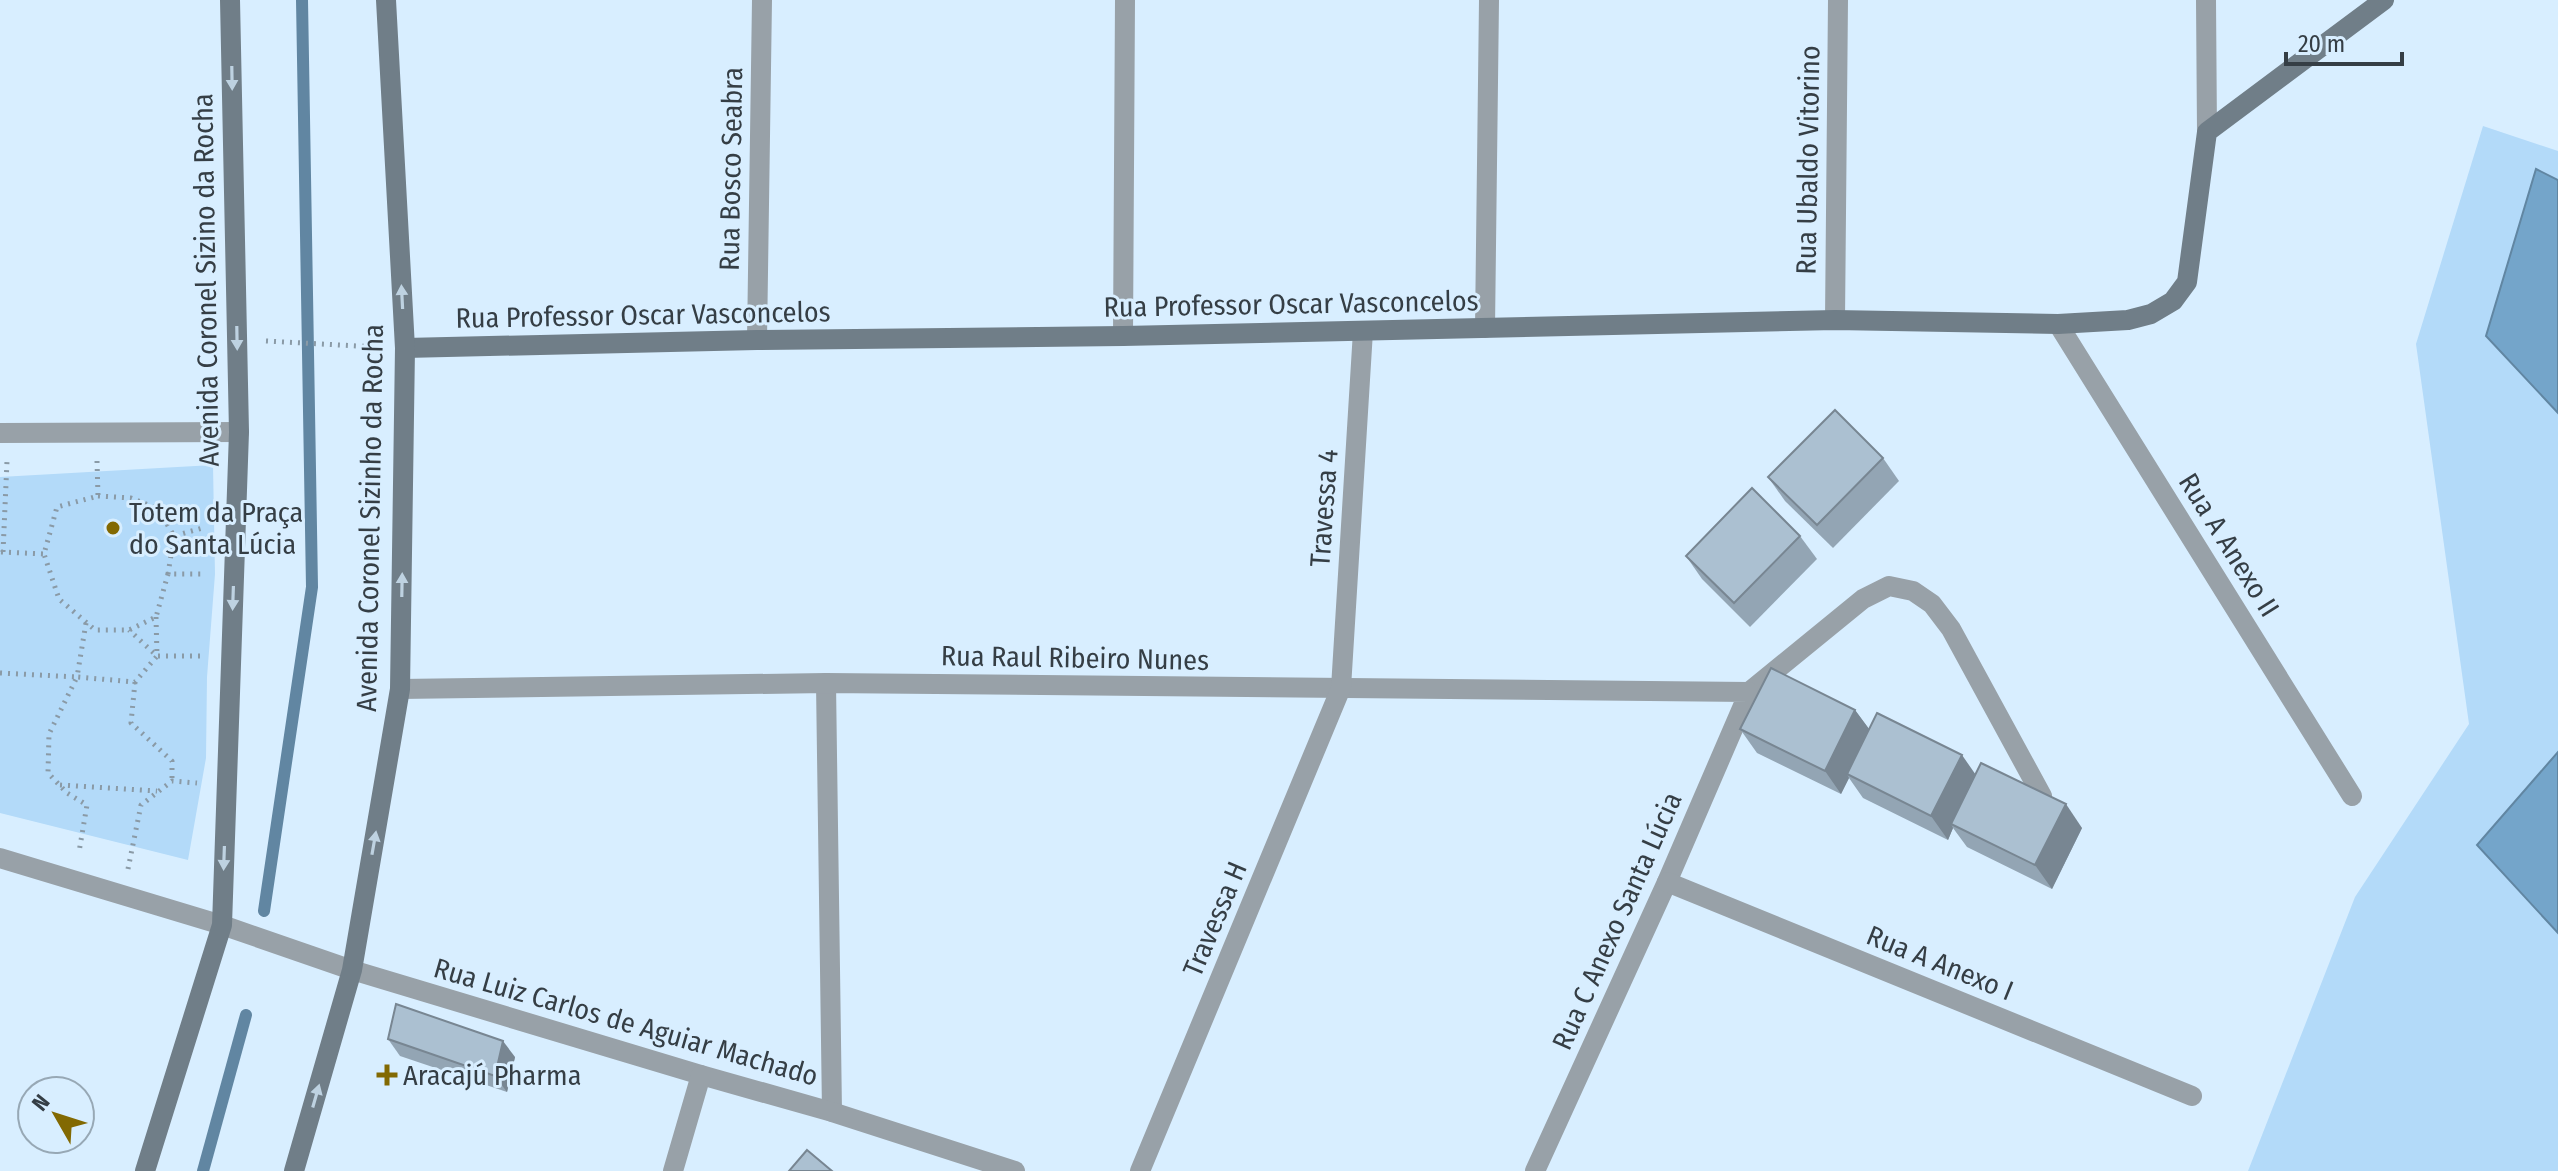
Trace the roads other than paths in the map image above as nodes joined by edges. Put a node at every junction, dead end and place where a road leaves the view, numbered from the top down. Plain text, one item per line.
1 (230, 0) edge
2 (386, 0) edge
3 (762, 0) edge
4 (1125, 0) edge
5 (1489, 0) edge
6 (1838, 0) edge
7 (2206, 0) edge
8 (2384, 0) edge
9 (2207, 132) junction
10 (1835, 320) junction
11 (2058, 324) junction
12 (1485, 328) junction
13 (1363, 331) junction
14 (1123, 336) junction
15 (757, 340) junction
16 (405, 348) junction
17 (239, 432) junction
18 (4, 433) edge
19 (826, 683) junction
20 (1341, 688) junction
21 (400, 689) junction
22 (1749, 692) junction
23 (2042, 796) edge
24 (2352, 796) dead end
25 (0, 858) edge
26 (1667, 882) junction
27 (222, 925) junction
28 (352, 970) junction
29 (701, 1075) junction
30 (2192, 1096) dead end
31 (832, 1112) junction
32 (1540, 1169) edge
33 (145, 1171) edge
34 (294, 1171) edge
35 (673, 1171) edge
36 (1015, 1171) edge
37 (1140, 1171) edge

1 -> 17 street, Avenida Coronel Sizino da Rocha
16 -> 2 street, Avenida Coronel Sizinho da Rocha
3 - 15 street, Rua Bosco Seabra
4 - 14 street
5 - 12 street
6 - 10 street, Rua Ubaldo Vitorino
7 - 9 street
8 - 9 street
9 - 11 street, Rua Professor Oscar Vasconcelos
10 - 11 street, Rua Professor Oscar Vasconcelos
10 - 12 street, Rua Professor Oscar Vasconcelos
11 - 24 street, Rua A Anexo II
12 - 13 street, Rua Professor Oscar Vasconcelos
13 - 14 street, Rua Professor Oscar Vasconcelos
13 - 20 street, Travessa 4
14 - 15 street, Rua Professor Oscar Vasconcelos
15 - 16 street, Rua Professor Oscar Vasconcelos
21 -> 16 street, Avenida Coronel Sizinho da Rocha
17 - 18 street
17 -> 27 street, Avenida Coronel Sizino da Rocha
19 - 20 street, Rua Raul Ribeiro Nunes
19 - 21 street, Rua Raul Ribeiro Nunes
19 - 31 street
20 - 22 street, Rua Raul Ribeiro Nunes
20 - 37 street, Travessa H
28 -> 21 street, Avenida Coronel Sizinho da Rocha
22 - 23 street
22 - 26 street, Rua C Anexo Santa Lúcia
25 - 27 street, Rua Luiz Carlos de Aguiar Machado
26 - 30 street, Rua A Anexo I
26 - 32 street, Rua C Anexo Santa Lúcia
27 - 28 street, Rua Luiz Carlos de Aguiar Machado
27 - 33 street, Avenida Coronel Sizino da Rocha
28 - 29 street, Rua Luiz Carlos de Aguiar Machado
34 -> 28 street, Avenida Coronel Sizinho da Rocha
29 - 31 street, Rua Luiz Carlos de Aguiar Machado
29 - 35 street
31 - 36 street, Rua Luiz Carlos de Aguiar Machado

